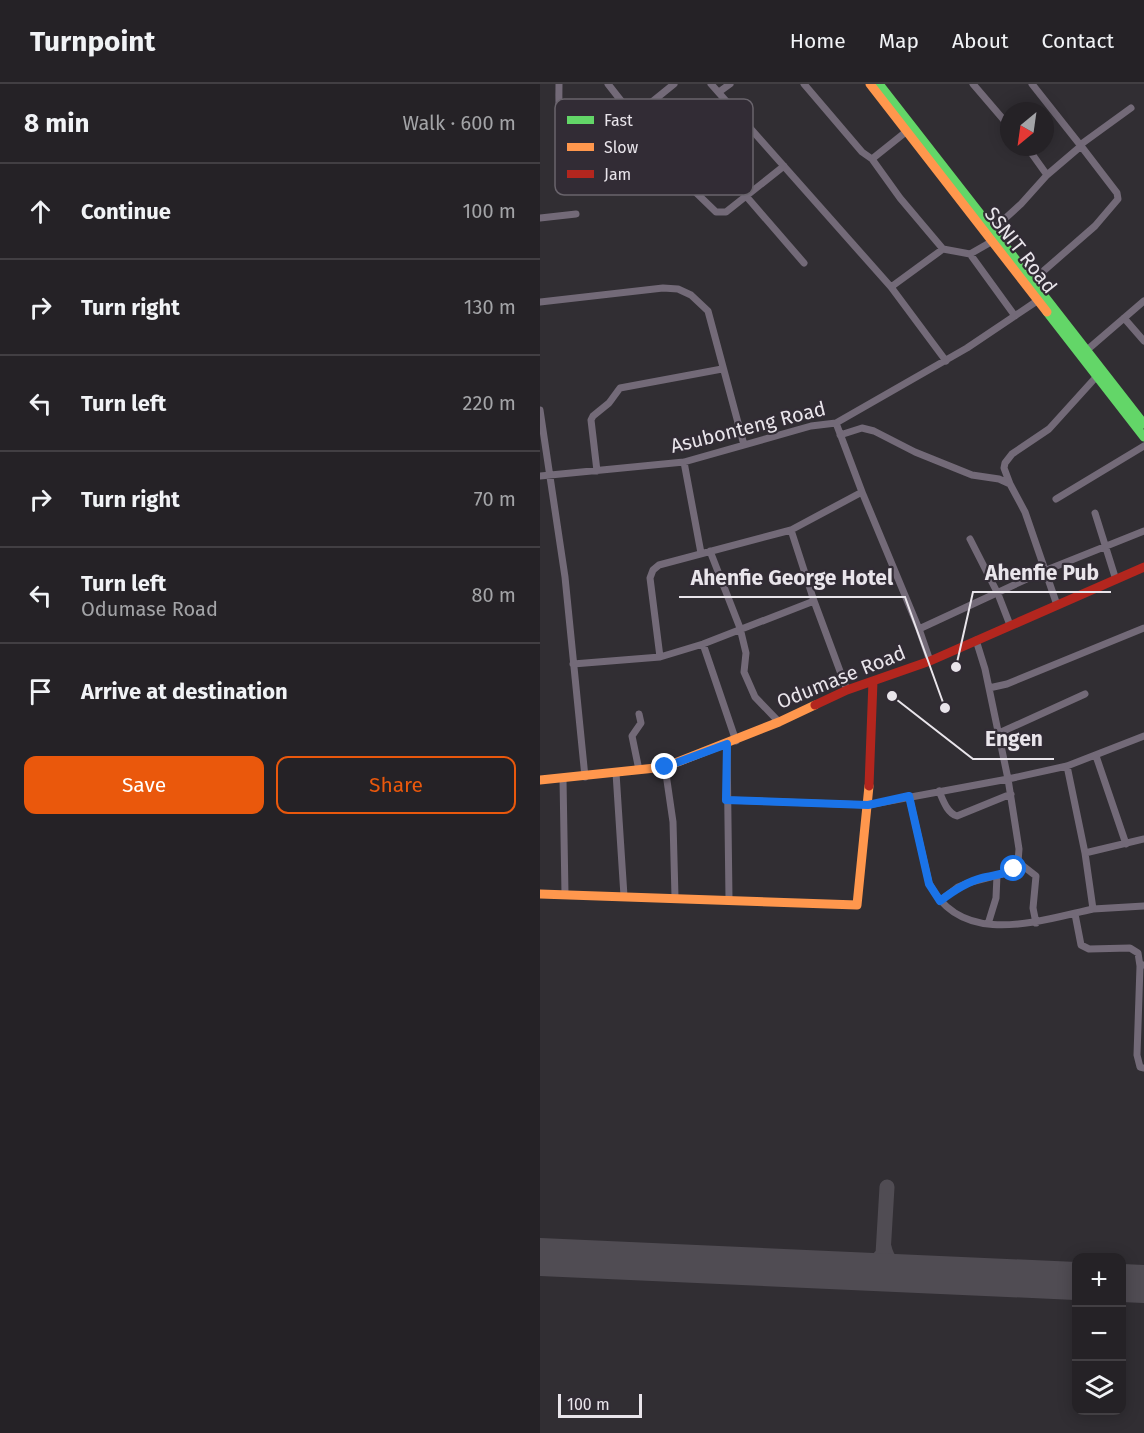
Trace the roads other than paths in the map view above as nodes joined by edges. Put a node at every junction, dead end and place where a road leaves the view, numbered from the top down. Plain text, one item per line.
1 (560, 84) edge
2 (608, 84) edge
3 (674, 84) edge
4 (711, 84) edge
5 (730, 84) edge
6 (804, 84) edge
7 (870, 84) edge
8 (879, 84) edge
9 (973, 84) edge
10 (1032, 84) edge
11 (719, 93) junction
12 (560, 99) edge
13 (620, 99) edge
14 (656, 99) edge
15 (724, 99) edge
16 (1131, 108) dead end
17 (1000, 116) edge
18 (753, 131) edge
19 (907, 131) junction
20 (1080, 145) junction
21 (1033, 156) edge
22 (872, 159) junction
23 (784, 166) junction
24 (1047, 175) junction
25 (753, 190) edge
26 (698, 195) edge
27 (746, 196) joint
28 (968, 206) junction
29 (576, 214) dead end
30 (540, 218) edge
31 (990, 236) junction
32 (943, 249) junction
33 (970, 254) junction
34 (804, 263) dead end
35 (1032, 281) junction
36 (891, 287) junction
37 (1038, 301) junction
38 (1144, 301) edge
39 (540, 302) edge
40 (1015, 316) junction
41 (1124, 318) junction
42 (1144, 341) edge
43 (1086, 350) junction
44 (946, 361) junction
45 (722, 369) junction
46 (1097, 376) junction
47 (540, 410) edge
48 (836, 423) junction
49 (1144, 424) edge
50 (840, 435) junction
51 (1144, 437) edge
52 (744, 445) junction
53 (1144, 446) edge
54 (684, 462) junction
55 (597, 471) junction
56 (540, 476) edge
57 (550, 476) junction
58 (1010, 484) junction
59 (862, 492) junction
60 (1056, 499) dead end
61 (1095, 513) dead end
62 (791, 530) junction
63 (1144, 531) edge
64 (970, 539) dead end
65 (1105, 546) junction
66 (710, 551) junction
67 (701, 553) junction
68 (1144, 567) edge
69 (1044, 572) junction
70 (1116, 580) junction
71 (998, 594) junction
72 (814, 601) junction
73 (1057, 605) junction
74 (1010, 626) junction
75 (740, 628) junction
76 (1144, 628) edge
77 (919, 629) junction
78 (976, 640) junction
79 (703, 644) junction
80 (660, 657) junction
81 (930, 661) junction
82 (573, 664) junction
83 (873, 681) junction
84 (989, 688) junction
85 (847, 690) junction
86 (1085, 694) dead end
87 (639, 714) dead end
88 (779, 722) junction
89 (999, 733) junction
90 (1144, 736) edge
91 (731, 743) junction
92 (1096, 756) junction
93 (1067, 766) junction
94 (665, 767) junction
95 (639, 770) junction
96 (616, 773) junction
97 (585, 777) junction
98 (563, 779) junction
99 (1008, 779) junction
100 (540, 780) edge
101 (939, 791) junction
102 (1011, 794) junction
103 (909, 796) junction
104 (726, 800) junction
105 (868, 805) junction
106 (1144, 839) edge
107 (1126, 844) junction
108 (1085, 853) junction
109 (1018, 862) junction
110 (997, 875) junction
111 (540, 894) edge
112 (565, 894) junction
113 (624, 896) junction
114 (675, 897) junction
115 (729, 899) junction
116 (940, 901) junction
117 (1144, 906) edge
118 (1093, 909) junction
119 (1075, 914) junction
120 (1035, 923) junction
121 (988, 924) junction
122 (1142, 965) edge
123 (1141, 1015) edge
124 (1144, 1068) edge

1 - 12 street
2 - 13 street
3 - 14 street
4 - 11 street
5 - 11 street
6 - 22 street
7 - 19 street, SSNIT Road
8 - 28 street, SSNIT Road
9 - 17 street
10 - 20 street
11 - 15 street
16 - 20 street
18 - 23 street
19 - 22 street
19 - 28 street, SSNIT Road
20 - 24 street
20 - 35 street
21 - 24 street
22 - 32 street
23 - 25 street
23 - 36 street
24 - 31 street
26 - 27 street
27 - 34 street
28 - 31 street, SSNIT Road
29 - 30 street
31 - 33 street
31 - 35 street, SSNIT Road
31 - 37 street, SSNIT Road
32 - 33 street
32 - 36 street
33 - 40 street
35 - 43 street, SSNIT Road
36 - 44 street
37 - 40 street, Asubonteng Road
37 - 46 street, SSNIT Road
38 - 41 street
39 - 45 street
40 - 44 street, Asubonteng Road
41 - 42 street
41 - 43 street
43 - 49 street, SSNIT Road
44 - 48 street, Asubonteng Road
45 - 52 street
45 - 55 street
46 - 51 street, SSNIT Road
46 - 58 street
47 - 57 street
48 - 50 street
48 - 52 street, Asubonteng Road
50 - 58 street
50 - 59 street
52 - 54 street, Asubonteng Road
53 - 60 street
54 - 55 street, Asubonteng Road
54 - 67 street
55 - 57 street, Asubonteng Road
56 - 57 street, Asubonteng Road
57 - 82 street
58 - 69 street
59 - 62 street
59 - 77 street
61 - 65 street
62 - 66 street
62 - 72 street
63 - 65 street
64 - 71 street
65 - 69 street
65 - 70 street
66 - 67 street
66 - 75 street
67 - 80 street
68 - 70 street, Odumase Road
69 - 71 street
69 - 73 street
70 - 73 street, Odumase Road
71 - 74 street
71 - 77 street
72 - 75 street
72 - 85 street
73 - 74 street, Odumase Road
74 - 78 street, Odumase Road
75 - 79 street
75 - 88 street
76 - 84 street
77 - 81 street
78 - 81 street, Odumase Road
78 - 84 street
79 - 80 street
79 - 91 street
80 - 82 street
81 - 83 street, Odumase Road
82 - 97 street
83 - 85 street, Odumase Road
83 - 105 street
84 - 89 street
85 - 88 street, Odumase Road
86 - 89 street
87 - 95 street
88 - 91 street, Odumase Road
89 - 99 street
90 - 92 street
91 - 94 street, Odumase Road
91 - 104 street
92 - 93 street
92 - 107 street
93 - 99 street
93 - 108 street
94 - 95 street, Odumase Road
94 - 114 street
95 - 96 street, Odumase Road
96 - 97 street, Odumase Road
96 - 113 street
97 - 98 street, Odumase Road
98 - 100 street, Odumase Road
98 - 112 street
99 - 101 street
99 - 102 street
101 - 102 street
101 - 103 street
102 - 109 street
103 - 105 street
103 - 116 street
104 - 105 street
104 - 115 street
105 - 115 street
106 - 107 street
107 - 108 street
108 - 118 street
109 - 110 street
109 - 120 street
110 - 116 street
110 - 121 street
111 - 112 street
112 - 113 street
113 - 114 street
114 - 115 street
116 - 121 street
117 - 118 street
118 - 119 street
119 - 120 street
119 - 122 street
120 - 121 street
122 - 123 street
123 - 124 street

